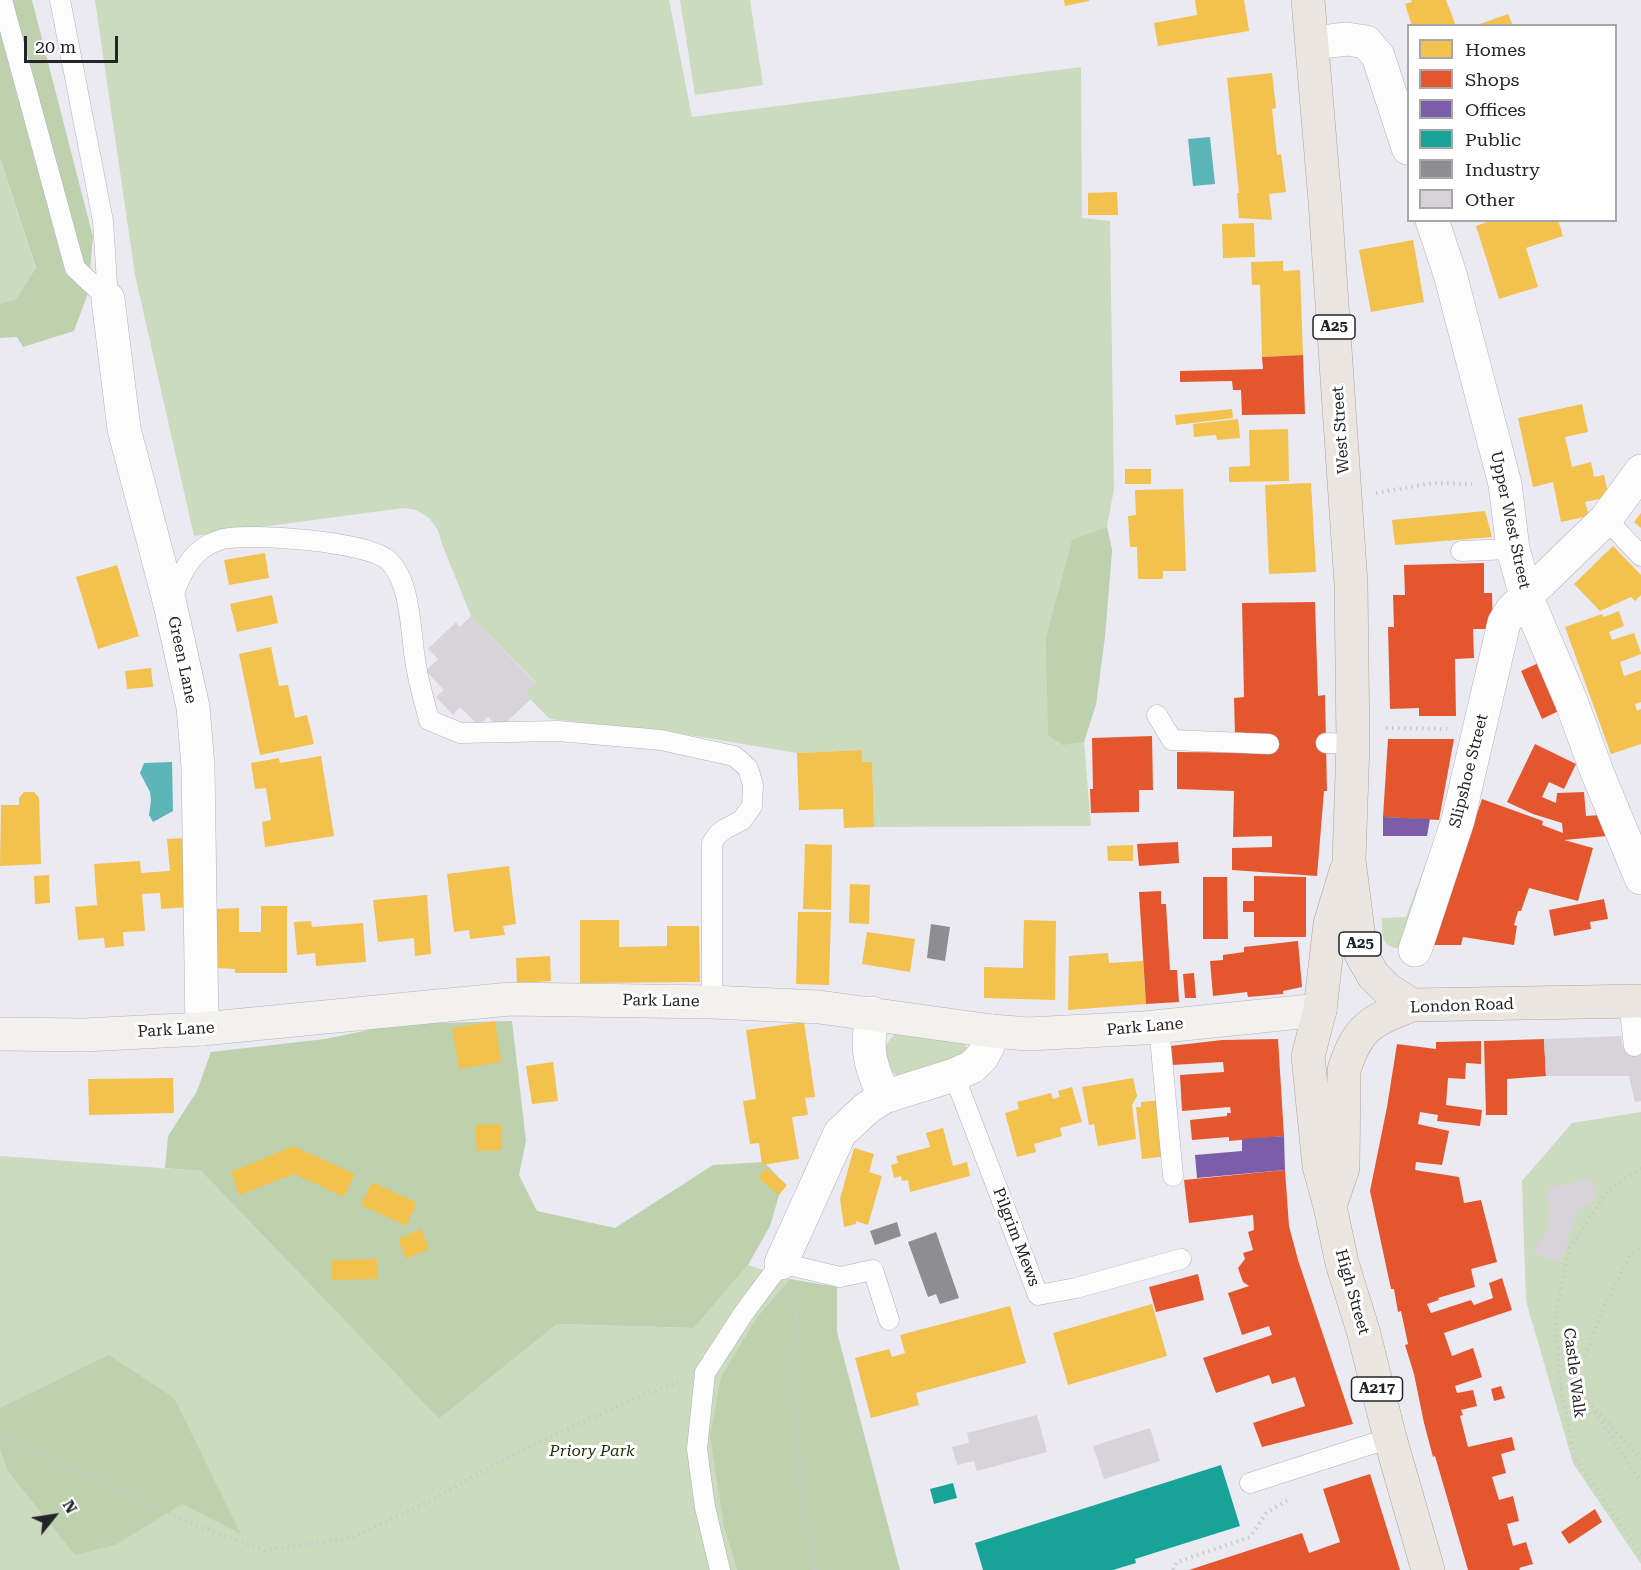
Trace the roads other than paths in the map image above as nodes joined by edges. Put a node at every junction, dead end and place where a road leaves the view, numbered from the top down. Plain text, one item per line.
1 (2, 0) edge
2 (60, 0) edge
3 (1308, 0) edge
4 (1313, 43) junction
5 (1407, 145) edge
6 (1433, 222) edge
7 (108, 299) junction
8 (1641, 471) edge
9 (1606, 519) junction
10 (1513, 549) junction
11 (1461, 551) dead end
12 (1641, 556) edge
13 (1526, 596) junction
14 (170, 604) junction
15 (1157, 715) dead end
16 (1269, 744) dead end
17 (1349, 860) junction
18 (1641, 878) edge
19 (1415, 950) dead end
20 (712, 1002) junction
21 (1635, 1002) edge
22 (1412, 1005) junction
23 (1320, 1010) junction
24 (872, 1013) junction
25 (1277, 1015) junction
26 (1159, 1027) junction
27 (202, 1029) junction
28 (992, 1031) junction
29 (0, 1034) edge
30 (1634, 1046) dead end
31 (1308, 1056) junction
32 (954, 1075) junction
33 (884, 1097) junction
34 (1173, 1176) dead end
35 (1330, 1206) junction
36 (1181, 1259) dead end
37 (789, 1265) junction
38 (889, 1320) dead end
39 (1390, 1438) junction
40 (1250, 1483) dead end
41 (720, 1570) edge
42 (1428, 1570) edge

1 - 7 lane
2 - 7 lane
3 - 4 main road, West Street / A25
4 - 5 street
4 - 17 main road, West Street / A25
6 - 10 street, Upper West Street
7 - 14 street, Green Lane
8 - 9 street, Slipshoe Street
9 - 12 lane
9 - 13 street, Slipshoe Street
10 - 11 lane
10 - 13 street, Upper West Street
13 - 18 street, Upper West Street
13 - 19 street, Slipshoe Street
14 - 20 lane
14 - 27 street, Green Lane
15 - 16 lane
17 - 22 main road, West Street / A25
17 - 23 main road, West Street / A25
20 - 24 street, Park Lane
20 - 27 street, Park Lane
21 - 22 main road, London Road
21 - 30 lane
22 - 35 main road, London Road
23 - 25 street, Park Lane
23 - 31 main road, High Street
24 - 28 street, Park Lane
24 - 33 street
25 - 26 street, Park Lane
25 - 31 street
26 - 28 street, Park Lane
26 - 34 lane
27 - 29 street, Park Lane
28 - 32 street
31 - 35 main road, High Street
32 - 33 street
32 - 36 lane, Pilgrim Mews
33 - 37 street
35 - 39 main road, High Street / A217
37 - 38 lane
37 - 41 lane
39 - 40 lane
39 - 42 main road, High Street / A217

